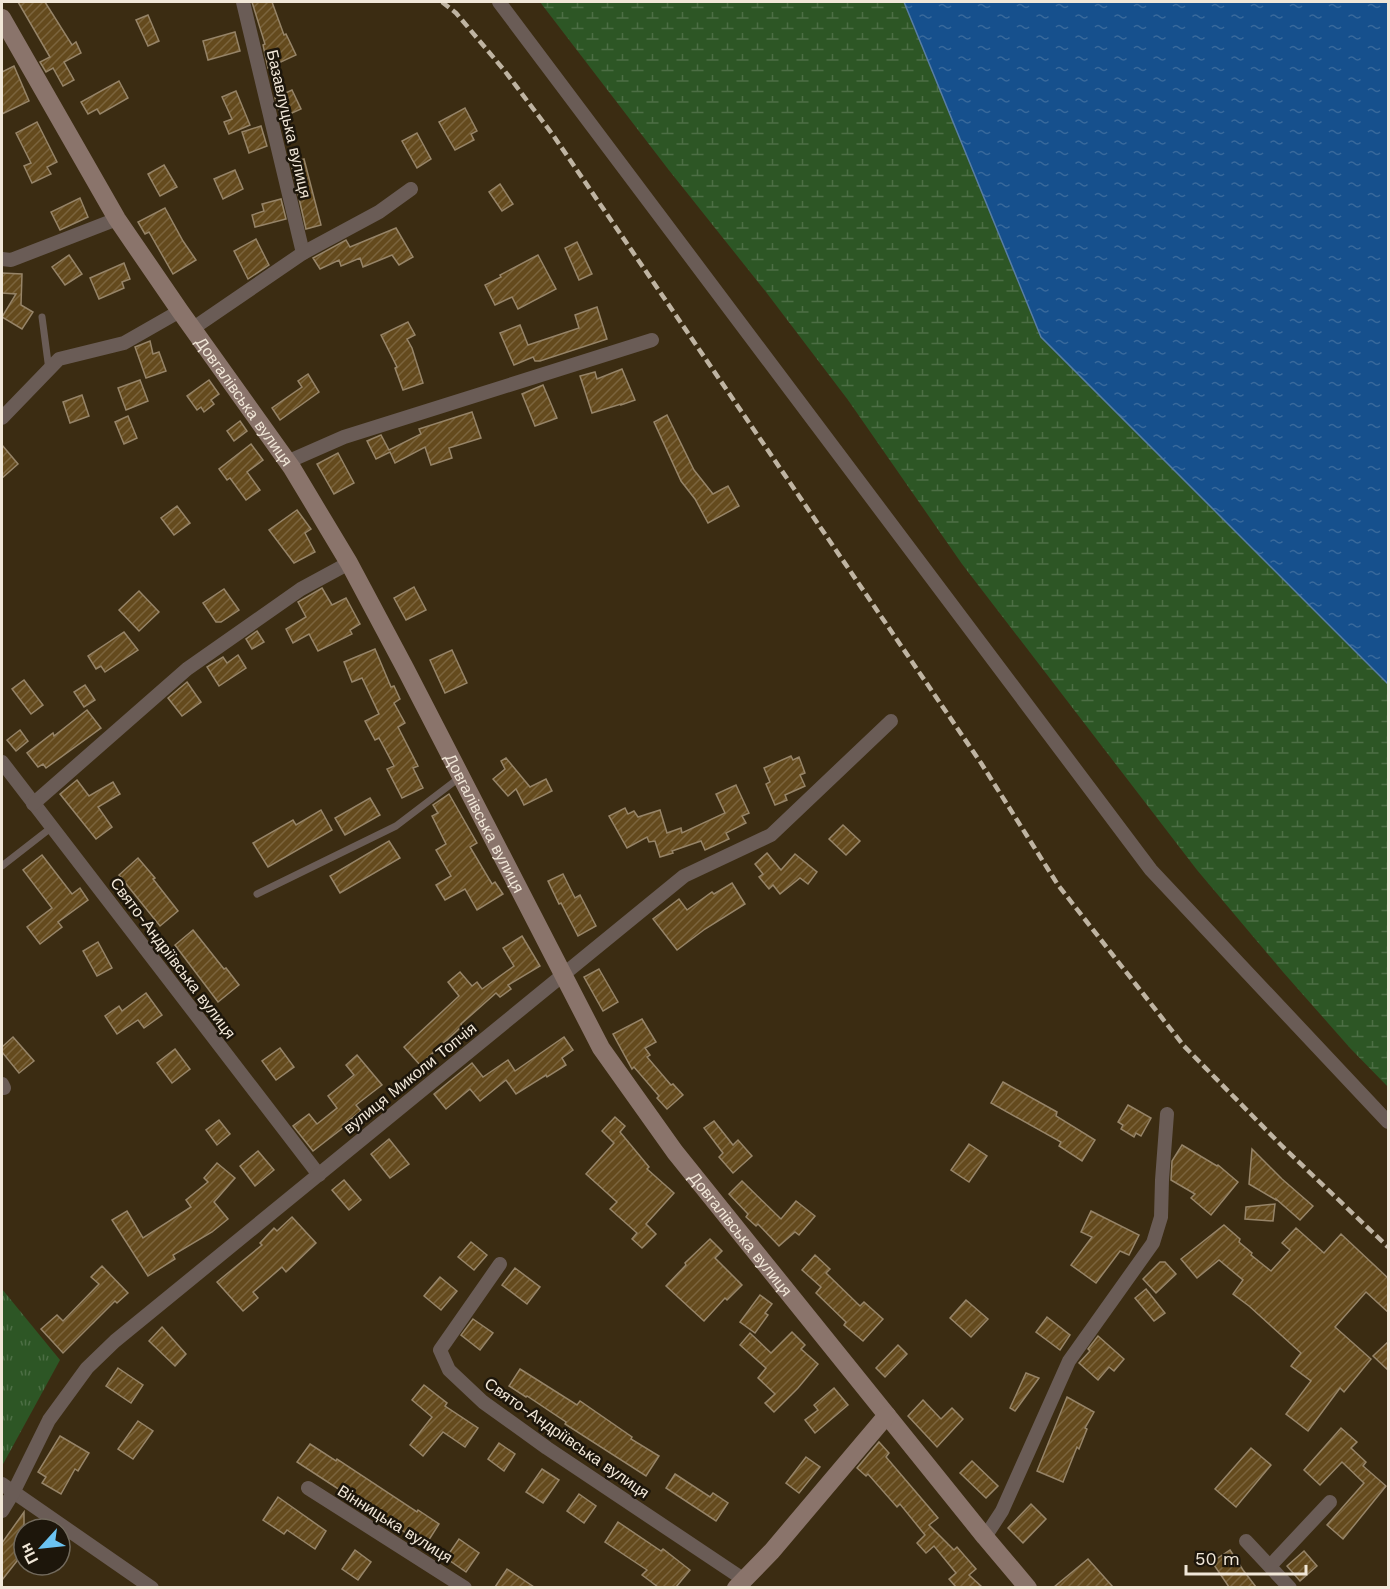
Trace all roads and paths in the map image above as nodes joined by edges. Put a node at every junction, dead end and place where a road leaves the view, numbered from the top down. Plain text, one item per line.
1 (243, 2) edge
2 (500, 2) edge
3 (2, 18) edge
4 (411, 189) dead end
5 (117, 219) junction
6 (303, 254) junction
7 (2, 260) edge
8 (180, 311) junction
9 (42, 317) dead end
10 (192, 328) junction
11 (652, 340) dead end
12 (49, 370) junction
13 (2, 418) edge
14 (287, 462) junction
15 (349, 563) junction
16 (891, 721) dead end
17 (2, 762) edge
18 (461, 776) junction
19 (33, 804) junction
20 (52, 827) junction
21 (2, 866) edge
22 (257, 894) dead end
23 (564, 974) junction
24 (1167, 1114) dead end
25 (1389, 1122) edge
26 (319, 1174) junction
27 (500, 1264) dead end
28 (887, 1414) junction
29 (7, 1488) edge
30 (308, 1488) dead end
31 (1330, 1502) dead end
32 (2, 1511) edge
33 (986, 1537) junction
34 (1246, 1541) dead end
35 (1270, 1566) junction
36 (740, 1583) edge
37 (152, 1587) edge
38 (465, 1587) edge
39 (1028, 1587) edge
40 (1290, 1587) edge

1 - 6 street, Базавлуцька вулиця
2 - 25 street
3 - 5 street, Довгалівська вулиця
4 - 6 street
5 - 7 street
5 - 8 street, Довгалівська вулиця
6 - 10 street
8 - 10 street, Довгалівська вулиця
8 - 12 street
9 - 12 lane
10 - 14 street, Довгалівська вулиця
11 - 14 street
12 - 13 street
14 - 15 street, Довгалівська вулиця
15 - 18 street, Довгалівська вулиця
15 - 19 street
16 - 23 street, вулиця Миколи Топчія
17 - 19 street, Свято-Андріївська вулиця
18 - 22 lane
18 - 23 street, Довгалівська вулиця
19 - 20 street, Свято-Андріївська вулиця
20 - 21 lane
20 - 26 street, Свято-Андріївська вулиця
23 - 26 street, вулиця Миколи Топчія
23 - 28 street, Довгалівська вулиця
24 - 33 street
26 - 29 street, вулиця Миколи Топчія
27 - 36 street, Свято-Андріївська вулиця
28 - 33 street, Довгалівська вулиця
28 - 36 street
29 - 32 street, вулиця Миколи Топчія
29 - 37 street
30 - 38 street, Вінницька вулиця
31 - 35 street
33 - 39 street, Довгалівська вулиця
34 - 35 street
35 - 40 street

